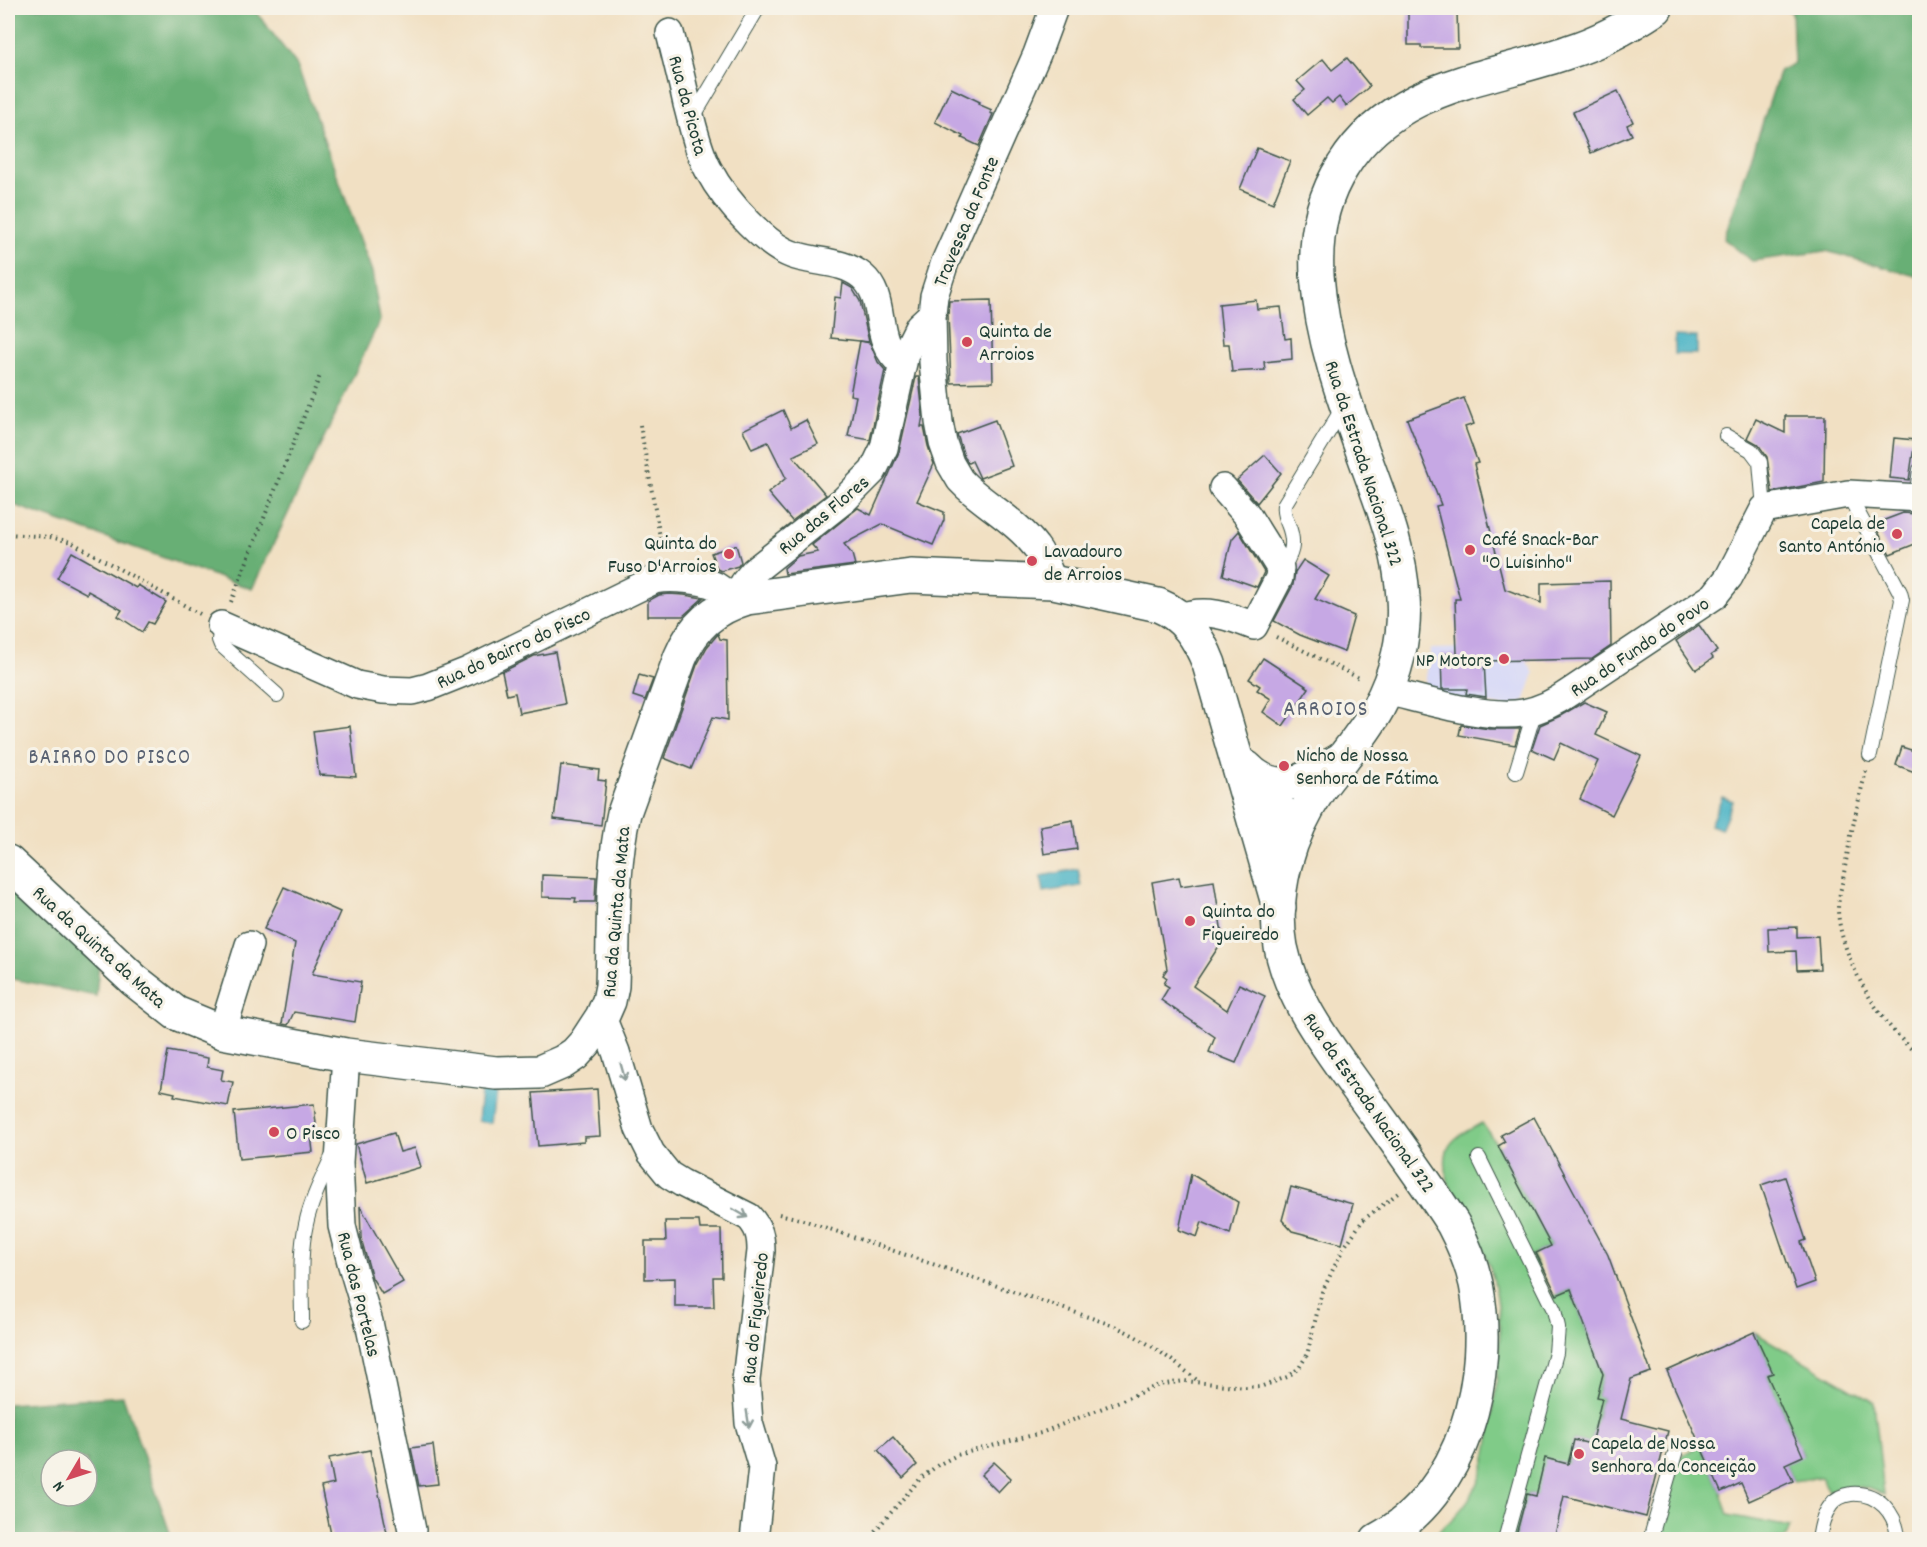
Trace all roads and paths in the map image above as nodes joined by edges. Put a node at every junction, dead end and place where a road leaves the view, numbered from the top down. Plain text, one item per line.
1 (758, 8) edge
2 (1054, 8) edge
3 (1656, 8) edge
4 (670, 33) dead end
5 (691, 121) junction
6 (932, 315) junction
7 (902, 364) junction
8 (321, 373) dead end
9 (1346, 403) junction
10 (640, 425) dead end
11 (1726, 436) dead end
12 (1920, 470) edge
13 (1223, 488) dead end
14 (1848, 494) junction
15 (1918, 498) edge
16 (1764, 509) junction
17 (8, 534) edge
18 (1280, 571) junction
19 (667, 578) junction
20 (1053, 582) junction
21 (733, 603) junction
22 (1180, 617) junction
23 (221, 625) junction
24 (1254, 626) junction
25 (1386, 691) junction
26 (277, 694) dead end
27 (1535, 710) junction
28 (1237, 753) junction
29 (1870, 755) joint
30 (1342, 759) junction
31 (1516, 772) dead end
32 (1247, 797) junction
33 (1297, 829) junction
34 (8, 862) edge
35 (1279, 907) junction
36 (249, 945) dead end
37 (602, 1017) junction
38 (222, 1032) junction
39 (346, 1055) junction
40 (1920, 1056) edge
41 (340, 1140) junction
42 (1479, 1158) dead end
43 (1421, 1176) junction
44 (744, 1215) junction
45 (302, 1321) dead end
46 (1199, 1382) junction
47 (1676, 1450) dead end
48 (412, 1530) dead end
49 (754, 1539) edge
50 (867, 1539) edge
51 (1377, 1539) edge
52 (1506, 1539) edge
53 (1650, 1539) edge
54 (1819, 1539) edge
55 (1898, 1539) edge

1 - 5 lane
2 - 6 street, Travessa da Fonte
3 - 9 street, Rua da Estrada Nacional 322
4 - 5 street, Rua da Picota
5 - 7 street, Rua da Picota
6 - 7 street, Rua das Flores
6 - 20 street, Travessa da Fonte
7 - 21 street, Rua das Flores
8 - 23 path
9 - 18 lane
9 - 25 street, Rua da Estrada Nacional 322
10 - 19 path
11 - 16 lane
12 - 15 lane
13 - 18 street
14 - 15 street
14 - 16 street
14 - 29 lane
16 - 27 street, Rua do Fundo do Povo
17 - 23 path
18 - 24 street
19 - 21 street, Rua do Bairro do Pisco
19 - 23 street, Rua do Bairro do Pisco
20 - 21 street, Rua da Quinta da Mata
20 - 22 street, Rua da Quinta da Mata
21 - 37 street, Rua da Quinta da Mata
22 - 24 street
22 - 28 street, Rua da Quinta da Mata
23 - 26 lane
24 - 25 path
25 - 27 street, Rua do Fundo do Povo
25 - 30 street, Rua da Estrada Nacional 322
27 - 31 lane
28 - 30 street
28 - 32 street, Rua da Quinta da Mata
28 - 33 street
29 - 40 path
30 - 33 street, Rua da Estrada Nacional 322
32 - 33 street
32 - 35 street, Rua da Quinta da Mata
33 - 35 street, Rua da Estrada Nacional 322
34 - 38 street, Rua da Quinta da Mata
35 - 43 street, Rua da Estrada Nacional 322
36 - 38 street
37 - 39 street, Rua da Quinta da Mata
37 -> 44 street, Rua do Figueiredo
38 - 39 street, Rua da Quinta da Mata
39 - 41 street, Rua das Portelas
41 - 45 lane
41 - 48 street, Rua das Portelas
42 - 52 lane
43 - 46 path
43 - 51 street, Rua da Estrada Nacional 322
44 - 46 path
44 -> 49 street, Rua do Figueiredo
46 - 50 path
47 - 53 lane
54 - 55 lane

